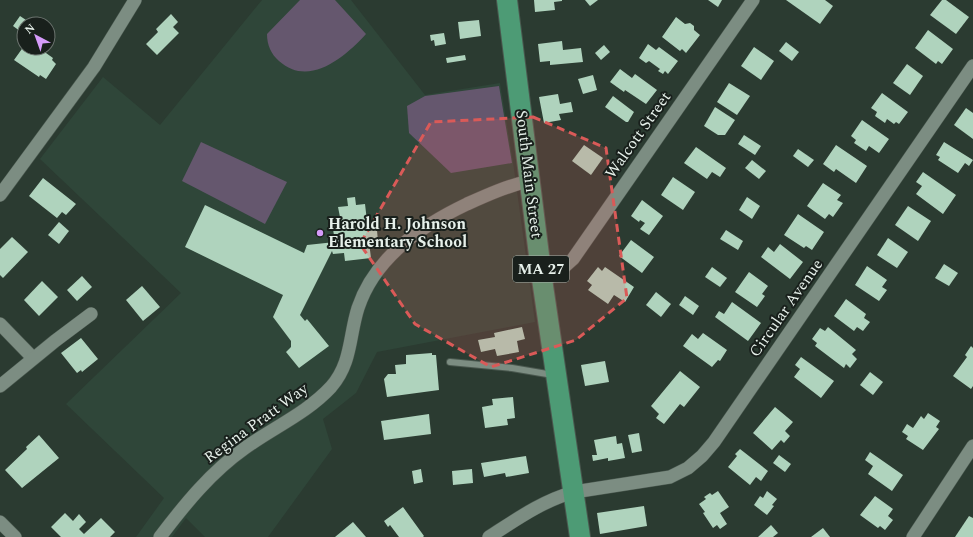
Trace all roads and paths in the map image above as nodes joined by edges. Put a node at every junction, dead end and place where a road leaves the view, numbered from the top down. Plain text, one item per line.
1 (135, 0) edge
2 (507, 0) edge
3 (753, 0) edge
4 (973, 66) edge
5 (529, 181) junction
6 (0, 195) edge
7 (542, 279) junction
8 (90, 314) dead end
9 (0, 324) edge
10 (33, 358) junction
11 (450, 362) dead end
12 (557, 376) junction
13 (0, 386) edge
14 (973, 446) edge
15 (574, 492) junction
16 (0, 522) edge
17 (15, 537) edge
18 (160, 537) edge
19 (489, 537) edge
20 (580, 537) edge
21 (913, 537) edge

1 - 6 street
2 - 5 main road, South Main Street / MA 27
3 - 7 street, Walcott Street
4 - 15 street, Circular Avenue
5 - 7 main road, South Main Street / MA 27
5 - 18 street, Regina Pratt Way
7 - 12 main road, South Main Street / MA 27
8 - 10 street
9 - 10 street
10 - 13 street
11 - 12 lane
12 - 15 main road, South Main Street / MA 27
14 - 21 street
15 - 19 street, Circular Avenue
15 - 20 main road, South Main Street / MA 27
16 - 17 street

